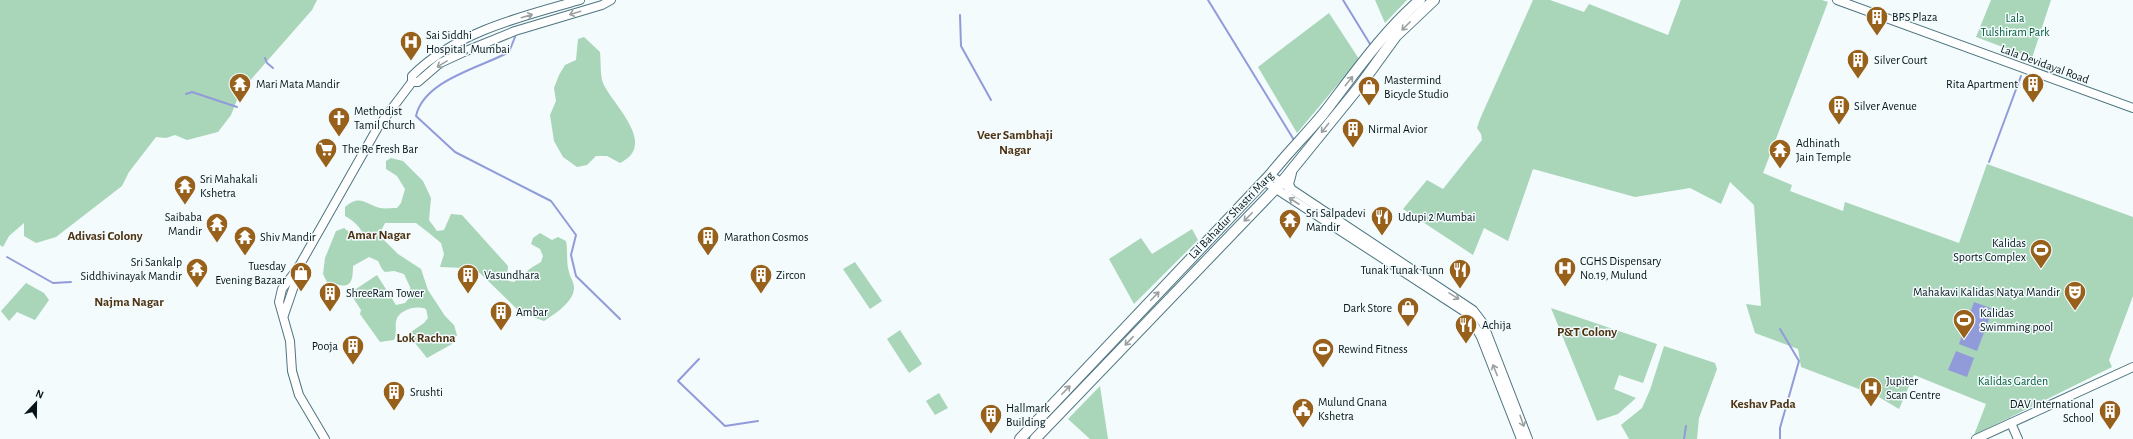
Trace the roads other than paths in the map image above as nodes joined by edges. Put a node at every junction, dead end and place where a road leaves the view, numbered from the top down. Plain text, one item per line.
1 (580, 0) edge
2 (611, 0) edge
3 (1420, 0) edge
4 (1434, 0) edge
5 (1837, 0) edge
6 (510, 21) junction
7 (515, 31) junction
8 (412, 82) junction
9 (2133, 108) edge
10 (1292, 169) junction
11 (1267, 178) junction
12 (1278, 186) junction
13 (1290, 189) junction
14 (1372, 248) junction
15 (2133, 367) edge
16 (2011, 423) junction
17 (325, 439) edge
18 (1020, 439) edge
19 (1034, 439) edge
20 (1521, 439) edge
21 (1528, 439) edge
22 (1976, 439) edge
23 (2018, 439) edge

6 -> 1 street
2 -> 7 street
11 -> 3 main road, Lal Bahadur Shastri Marg
4 -> 10 main road, Lal Bahadur Shastri Marg
5 - 9 street, Lala Devidayal Road
6 - 7 street
6 - 8 street
7 -> 8 street
8 - 17 street
10 - 12 main road, Lal Bahadur Shastri Marg
10 - 13 main road
11 - 12 street
18 -> 11 main road, Lal Bahadur Shastri Marg
12 - 13 street
14 -> 12 street
12 -> 19 main road, Lal Bahadur Shastri Marg
13 - 14 street
20 -> 14 street
14 -> 21 street
15 - 16 street
16 - 22 street
16 - 23 street

